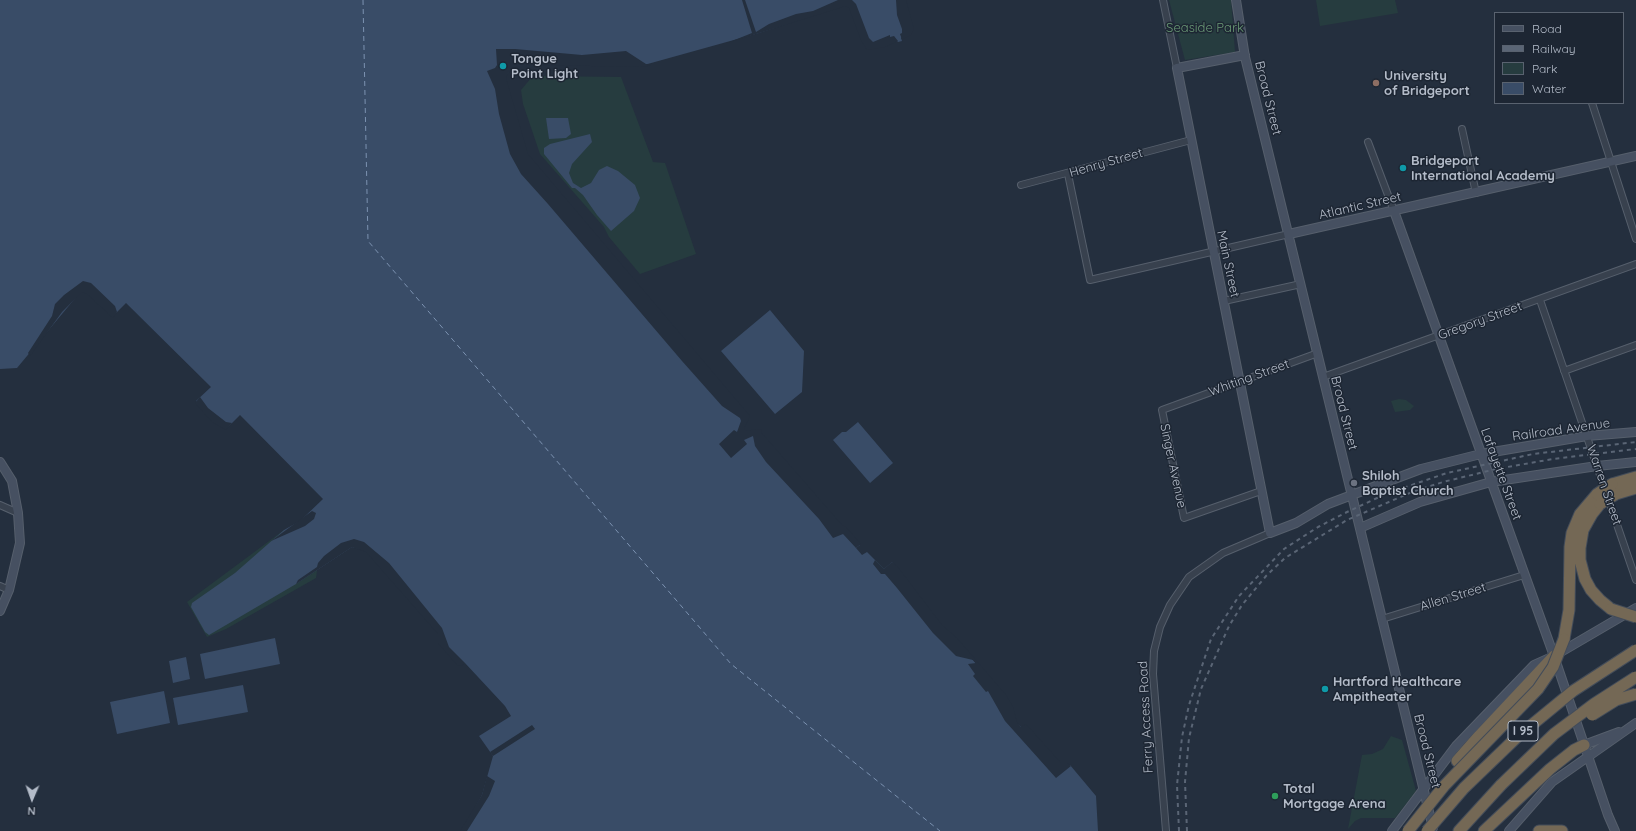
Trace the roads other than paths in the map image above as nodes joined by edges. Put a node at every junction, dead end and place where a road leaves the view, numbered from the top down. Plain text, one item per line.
1 (1163, 0) edge
2 (1236, 0) edge
3 (1245, 55) junction
4 (1177, 68) junction
5 (1592, 104) edge
6 (1462, 129) dead end
7 (1191, 140) junction
8 (1368, 142) dead end
9 (1636, 156) edge
10 (1611, 162) junction
11 (1068, 174) junction
12 (1021, 185) dead end
13 (1476, 193) junction
14 (1394, 211) junction
15 (1289, 234) junction
16 (1636, 239) edge
17 (1213, 252) junction
18 (1636, 264) edge
19 (1301, 284) junction
20 (1540, 300) junction
21 (1224, 301) junction
22 (1439, 336) junction
23 (1636, 345) edge
24 (1318, 353) junction
25 (1564, 371) junction
26 (1323, 377) junction
27 (1240, 381) junction
28 (1180, 403) joint
29 (1636, 432) edge
30 (1587, 436) junction
31 (1481, 454) junction
32 (0, 462) edge
33 (1636, 462) edge
34 (1596, 466) junction
35 (1636, 477) edge
36 (1491, 482) junction
37 (1636, 488) edge
38 (1614, 489) junction
39 (1261, 491) junction
40 (1352, 496) junction
41 (1599, 499) junction
42 (0, 505) edge
43 (18, 513) junction
44 (1360, 528) junction
45 (1270, 533) junction
46 (1524, 575) junction
47 (1636, 580) edge
48 (0, 586) edge
49 (9, 590) junction
50 (1636, 608) edge
51 (0, 611) edge
52 (1636, 618) edge
53 (1382, 619) junction
54 (1636, 650) edge
55 (1554, 656) junction
56 (1636, 677) edge
57 (1636, 694) edge
58 (1636, 723) edge
59 (1626, 730) junction
60 (1584, 745) junction
61 (1588, 756) junction
62 (1501, 785) junction
63 (1423, 789) junction
64 (1608, 815) junction
65 (1166, 831) edge
66 (1392, 831) edge
67 (1408, 831) edge
68 (1427, 831) edge
69 (1434, 831) edge
70 (1459, 831) edge
71 (1484, 831) edge
72 (1509, 831) edge
73 (1539, 831) edge
74 (1562, 831) edge
75 (1611, 831) edge
76 (1615, 831) edge

1 - 4 street, Main Street
2 - 3 street, Broad Street
3 - 4 street
3 - 15 street, Broad Street
4 - 7 street, Main Street
5 - 10 street
6 - 13 street
7 - 11 street, Henry Street
7 - 17 street, Main Street
8 - 14 street, Lafayette Street
9 - 10 street, Atlantic Street
10 - 13 street, Atlantic Street
10 - 16 street
11 - 12 street, Henry Street
11 - 17 street, Atlantic Street
13 - 14 street, Atlantic Street
14 - 15 street, Atlantic Street
14 - 22 street, Lafayette Street
15 - 17 street, Atlantic Street
15 - 19 street, Broad Street
17 - 21 street, Main Street
18 - 20 street, Gregory Street
19 - 21 street
19 - 24 street, Broad Street
20 - 22 street, Gregory Street
20 - 25 street, Warren Street
21 - 27 street, Main Street
22 - 26 street, Gregory Street
22 - 31 street, Lafayette Street
23 - 25 street
24 - 26 street, Broad Street
24 - 27 street, Whiting Street
25 - 30 street, Warren Street
26 - 40 street, Broad Street
27 - 28 street, Whiting Street
27 - 39 street, Main Street
28 - 39 street, Singer Avenue
29 - 30 street, Railroad Avenue
30 - 31 street, Railroad Avenue
30 - 34 street, Warren Street
31 - 36 street, Lafayette Street
31 - 40 street, Railroad Avenue
32 - 43 street
33 - 34 street
34 - 36 street
34 - 47 street, Warren Street
35 - 38 highway
36 - 44 street
36 - 46 street, Lafayette Street
37 - 38 highway
38 - 41 highway, bridge
39 - 45 street, Main Street
40 - 44 street, Broad Street
40 - 45 street, Ferry Access Road
41 - 52 highway, bridge
41 - 67 highway, bridge
42 - 43 street
43 - 49 street
44 - 53 street, Broad Street
45 - 65 street, Ferry Access Road
46 - 53 street, Allen Street
46 - 55 street, Lafayette Street
48 - 49 street
49 - 51 street
50 - 55 street
53 - 63 street, Broad Street
54 - 68 highway, I 95, bridge
55 - 60 street, Lafayette Street
55 - 63 street
55 - 67 highway, bridge
56 - 62 highway, I 95, bridge
57 - 62 highway, bridge
58 - 59 street
59 - 60 street
59 - 61 street
60 - 61 street, Lafayette Street
60 - 71 highway
61 - 64 street, Lafayette Street
61 - 72 street
62 - 70 highway, I 95
63 - 66 street
63 - 69 street, Broad Street
64 - 75 street, Lafayette Street
64 - 76 street, Lafayette Street
73 - 74 highway

